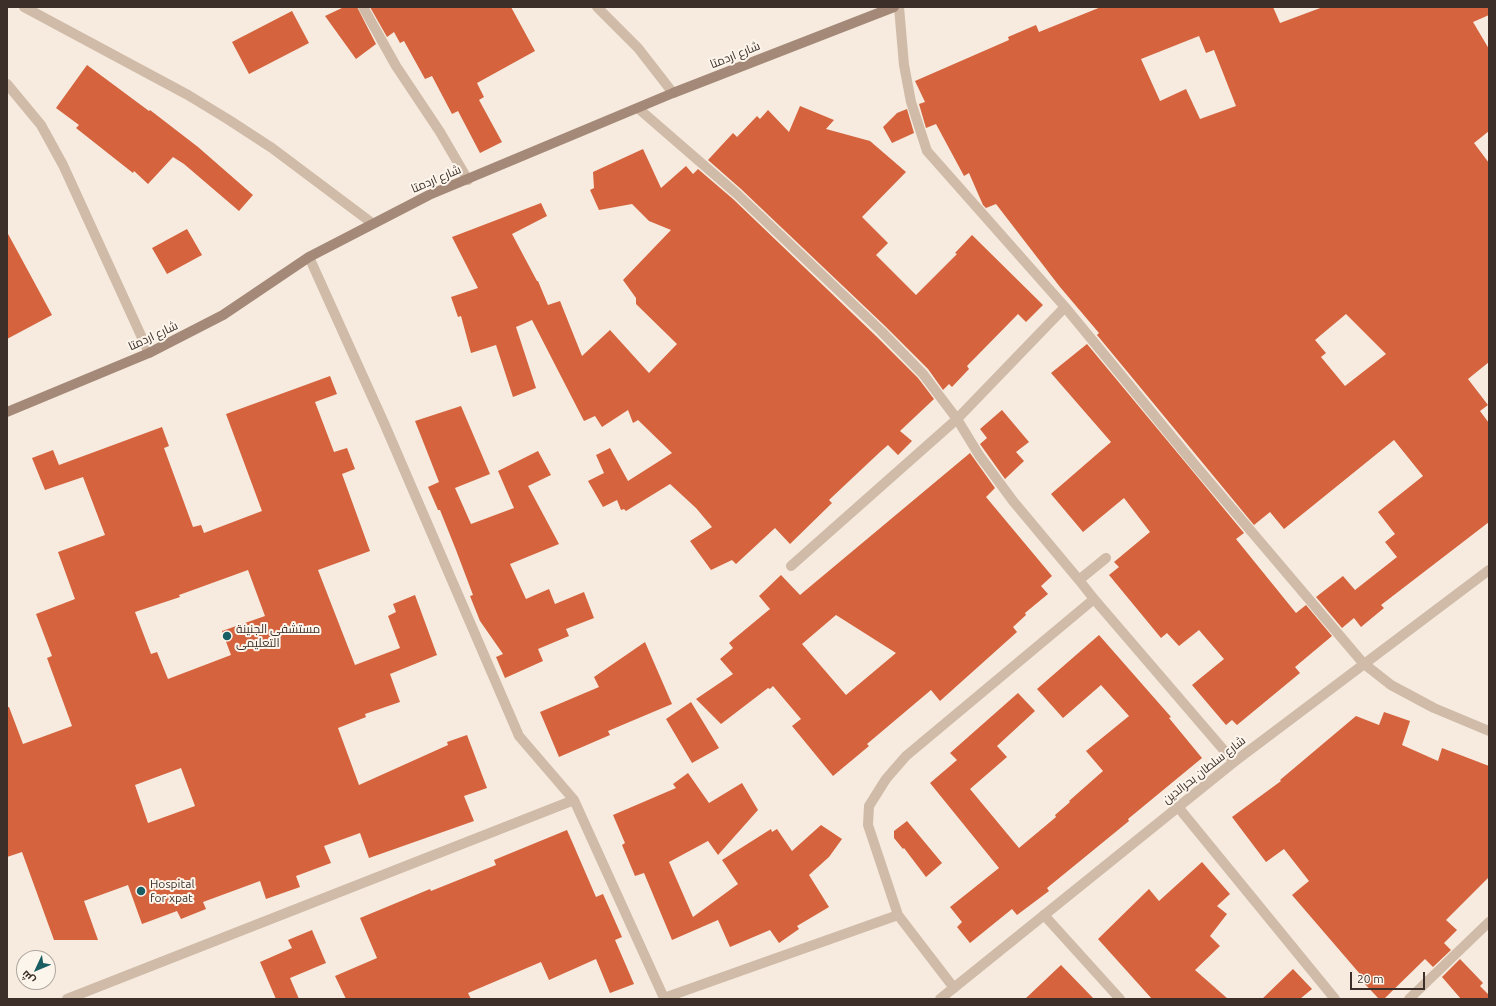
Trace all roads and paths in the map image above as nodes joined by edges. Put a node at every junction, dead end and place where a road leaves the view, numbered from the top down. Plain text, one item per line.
1 (24, 7) edge
2 (363, 7) edge
3 (894, 7) edge
4 (899, 7) edge
5 (602, 9) edge
6 (7, 84) edge
7 (673, 93) junction
8 (639, 109) junction
9 (468, 180) junction
10 (372, 223) junction
11 (309, 257) junction
12 (1065, 307) junction
13 (149, 353) junction
14 (7, 412) edge
15 (957, 419) junction
16 (1106, 558) dead end
17 (791, 566) dead end
18 (1489, 570) edge
19 (1079, 580) junction
20 (1094, 599) junction
21 (1363, 663) junction
22 (1489, 731) edge
23 (1234, 762) junction
24 (574, 800) junction
25 (1178, 807) junction
26 (898, 915) junction
27 (1044, 915) junction
28 (1489, 922) edge
29 (954, 988) junction
30 (71, 998) edge
31 (663, 999) edge
32 (940, 999) edge
33 (1120, 999) edge
34 (1335, 999) edge
35 (1409, 999) edge

1 - 10 street
2 - 9 street
3 - 7 main road, شارع اردمتا
4 - 12 street
5 - 7 street
6 - 13 street
7 - 8 main road, شارع اردمتا
8 - 9 main road, شارع اردمتا
8 - 15 street
9 - 10 main road, شارع اردمتا
10 - 11 main road, شارع اردمتا
11 - 13 main road, شارع اردمتا
11 - 24 street
12 - 15 street
12 - 21 street
13 - 14 main road, شارع اردمتا
15 - 17 street
15 - 19 street
16 - 19 street
18 - 21 street, شارع سلطان بحرالدين
19 - 20 street
20 - 23 street
20 - 26 street
21 - 22 street
21 - 23 street, شارع سلطان بحرالدين
23 - 25 street, شارع سلطان بحرالدين
24 - 30 street
24 - 31 street
25 - 27 street, شارع سلطان بحرالدين
25 - 34 street
26 - 29 street
26 - 31 street
27 - 29 street, شارع سلطان بحرالدين
27 - 33 street
28 - 35 street
29 - 32 street, شارع سلطان بحرالدين

